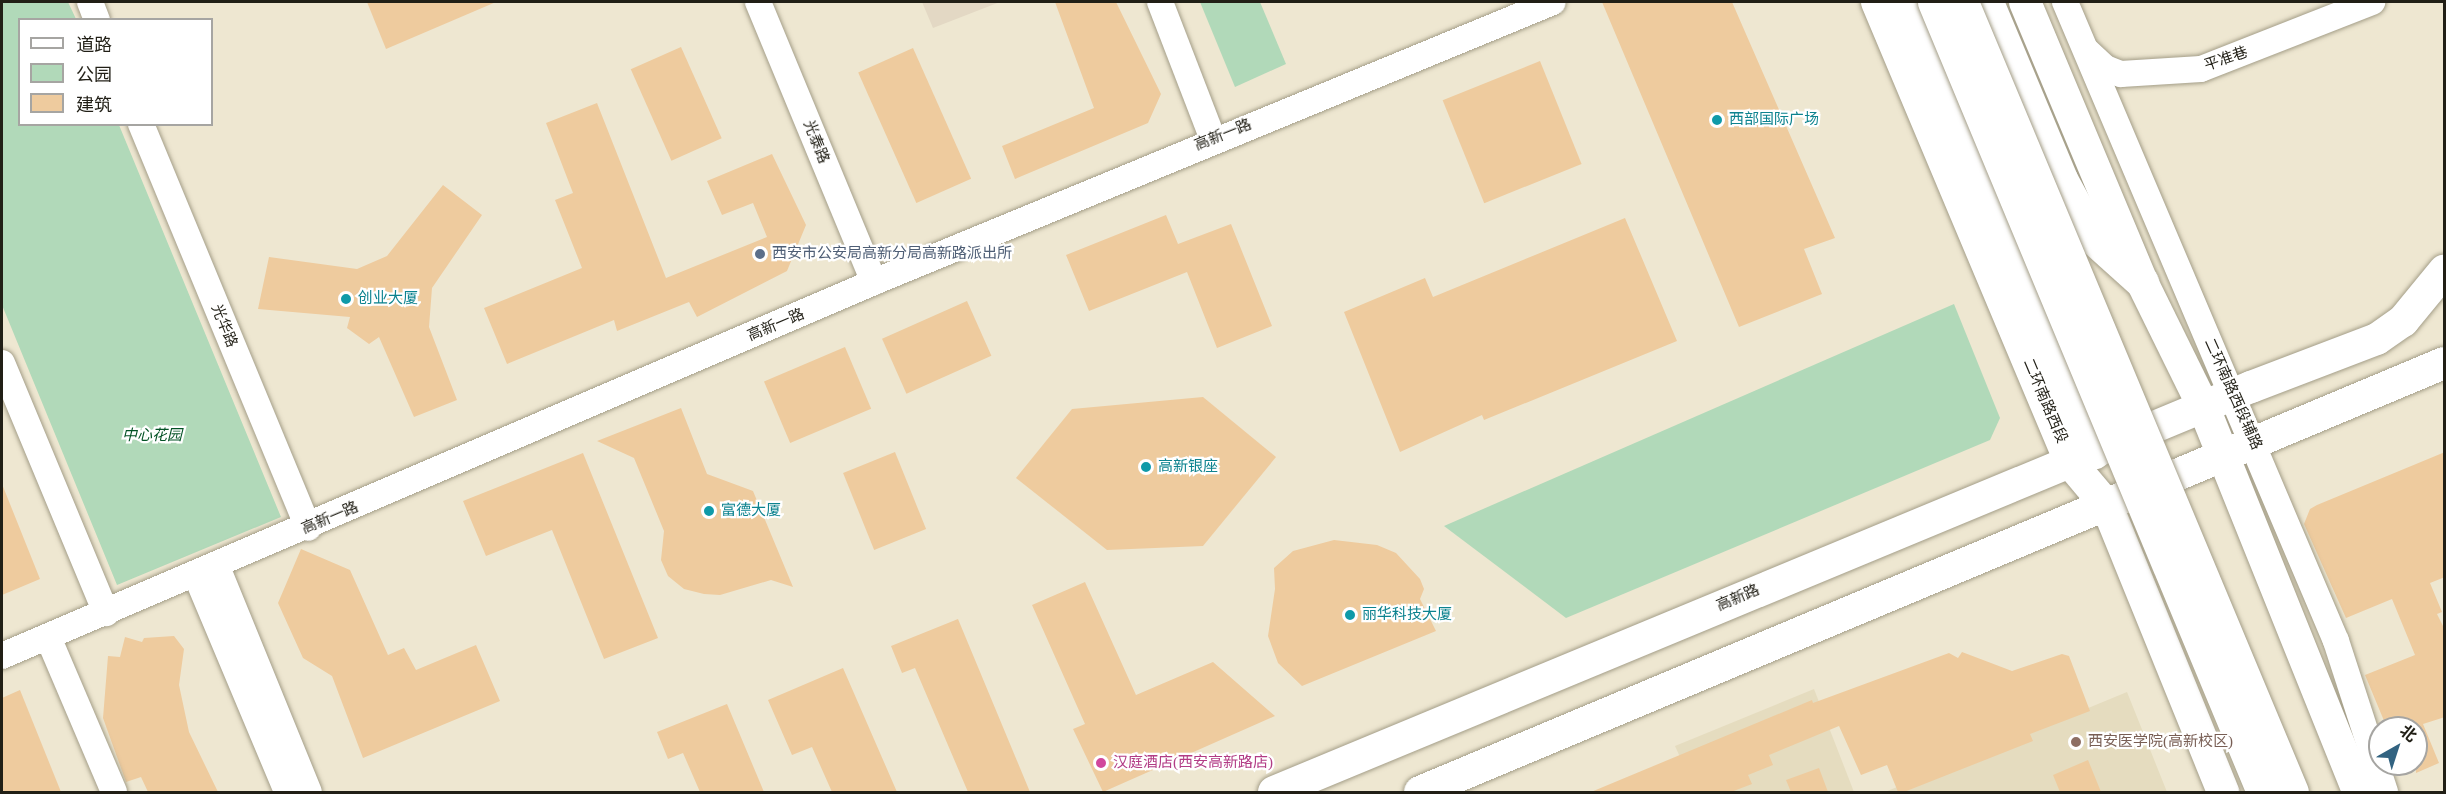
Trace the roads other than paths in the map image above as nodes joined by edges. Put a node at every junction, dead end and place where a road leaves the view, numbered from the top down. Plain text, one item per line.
1 (90, 2) edge
2 (758, 2) edge
3 (1160, 2) edge
4 (1553, 2) edge
5 (1877, 2) edge
6 (1906, 2) edge
7 (1934, 2) edge
8 (1962, 2) edge
9 (1987, 2) edge
10 (2025, 2) edge
11 (2066, 2) edge
12 (2372, 2) edge
13 (97, 18) edge
14 (2084, 45) junction
15 (142, 126) edge
16 (1213, 140) junction
17 (2445, 271) edge
18 (874, 282) junction
19 (2142, 282) junction
20 (2, 363) edge
21 (2445, 363) edge
22 (2232, 396) junction
23 (2204, 408) junction
24 (2253, 440) junction
25 (2222, 453) junction
26 (2082, 457) junction
27 (2107, 507) junction
28 (308, 528) junction
29 (206, 571) junction
30 (106, 613) junction
31 (48, 637) junction
32 (2, 656) edge
33 (114, 792) edge
34 (287, 792) edge
35 (309, 792) edge
36 (1274, 792) edge
37 (1420, 792) edge
38 (2223, 792) edge
39 (2263, 792) edge
40 (2292, 792) edge
41 (2358, 792) edge
42 (2385, 792) edge

1 - 13 street
2 - 18 street, 光泰路
3 - 16 street
4 - 16 street, 高新一路
5 - 26 main road, 二环南路西段
6 - 26 highway
7 - 39 highway, bridge
8 - 40 highway, bridge
9 - 19 highway
10 - 19 main road
11 - 14 street, 二环南路西段辅路
12 - 14 street, 平准巷
14 - 22 street, 二环南路西段辅路
15 - 28 street, 光华路
16 - 18 street, 高新一路
17 - 22 main road, 高新路
18 - 28 street, 高新一路
19 - 23 main road
20 - 30 street
21 - 24 main road
22 - 23 main road, 高新路
22 - 24 street, 二环南路西段辅路
23 - 25 main road
23 - 26 main road, 高新路
24 - 25 main road
24 - 42 street, 二环南路西段辅路
25 - 27 main road
25 - 41 main road
26 - 27 main road, 二环南路西段
26 - 36 main road, 高新路
27 - 37 main road
27 - 38 main road, 二环南路西段
28 - 29 street, 高新一路
29 - 30 street, 高新一路
29 - 34 street
29 - 35 street
30 - 31 street, 高新一路
31 - 32 street, 高新一路
31 - 33 street

